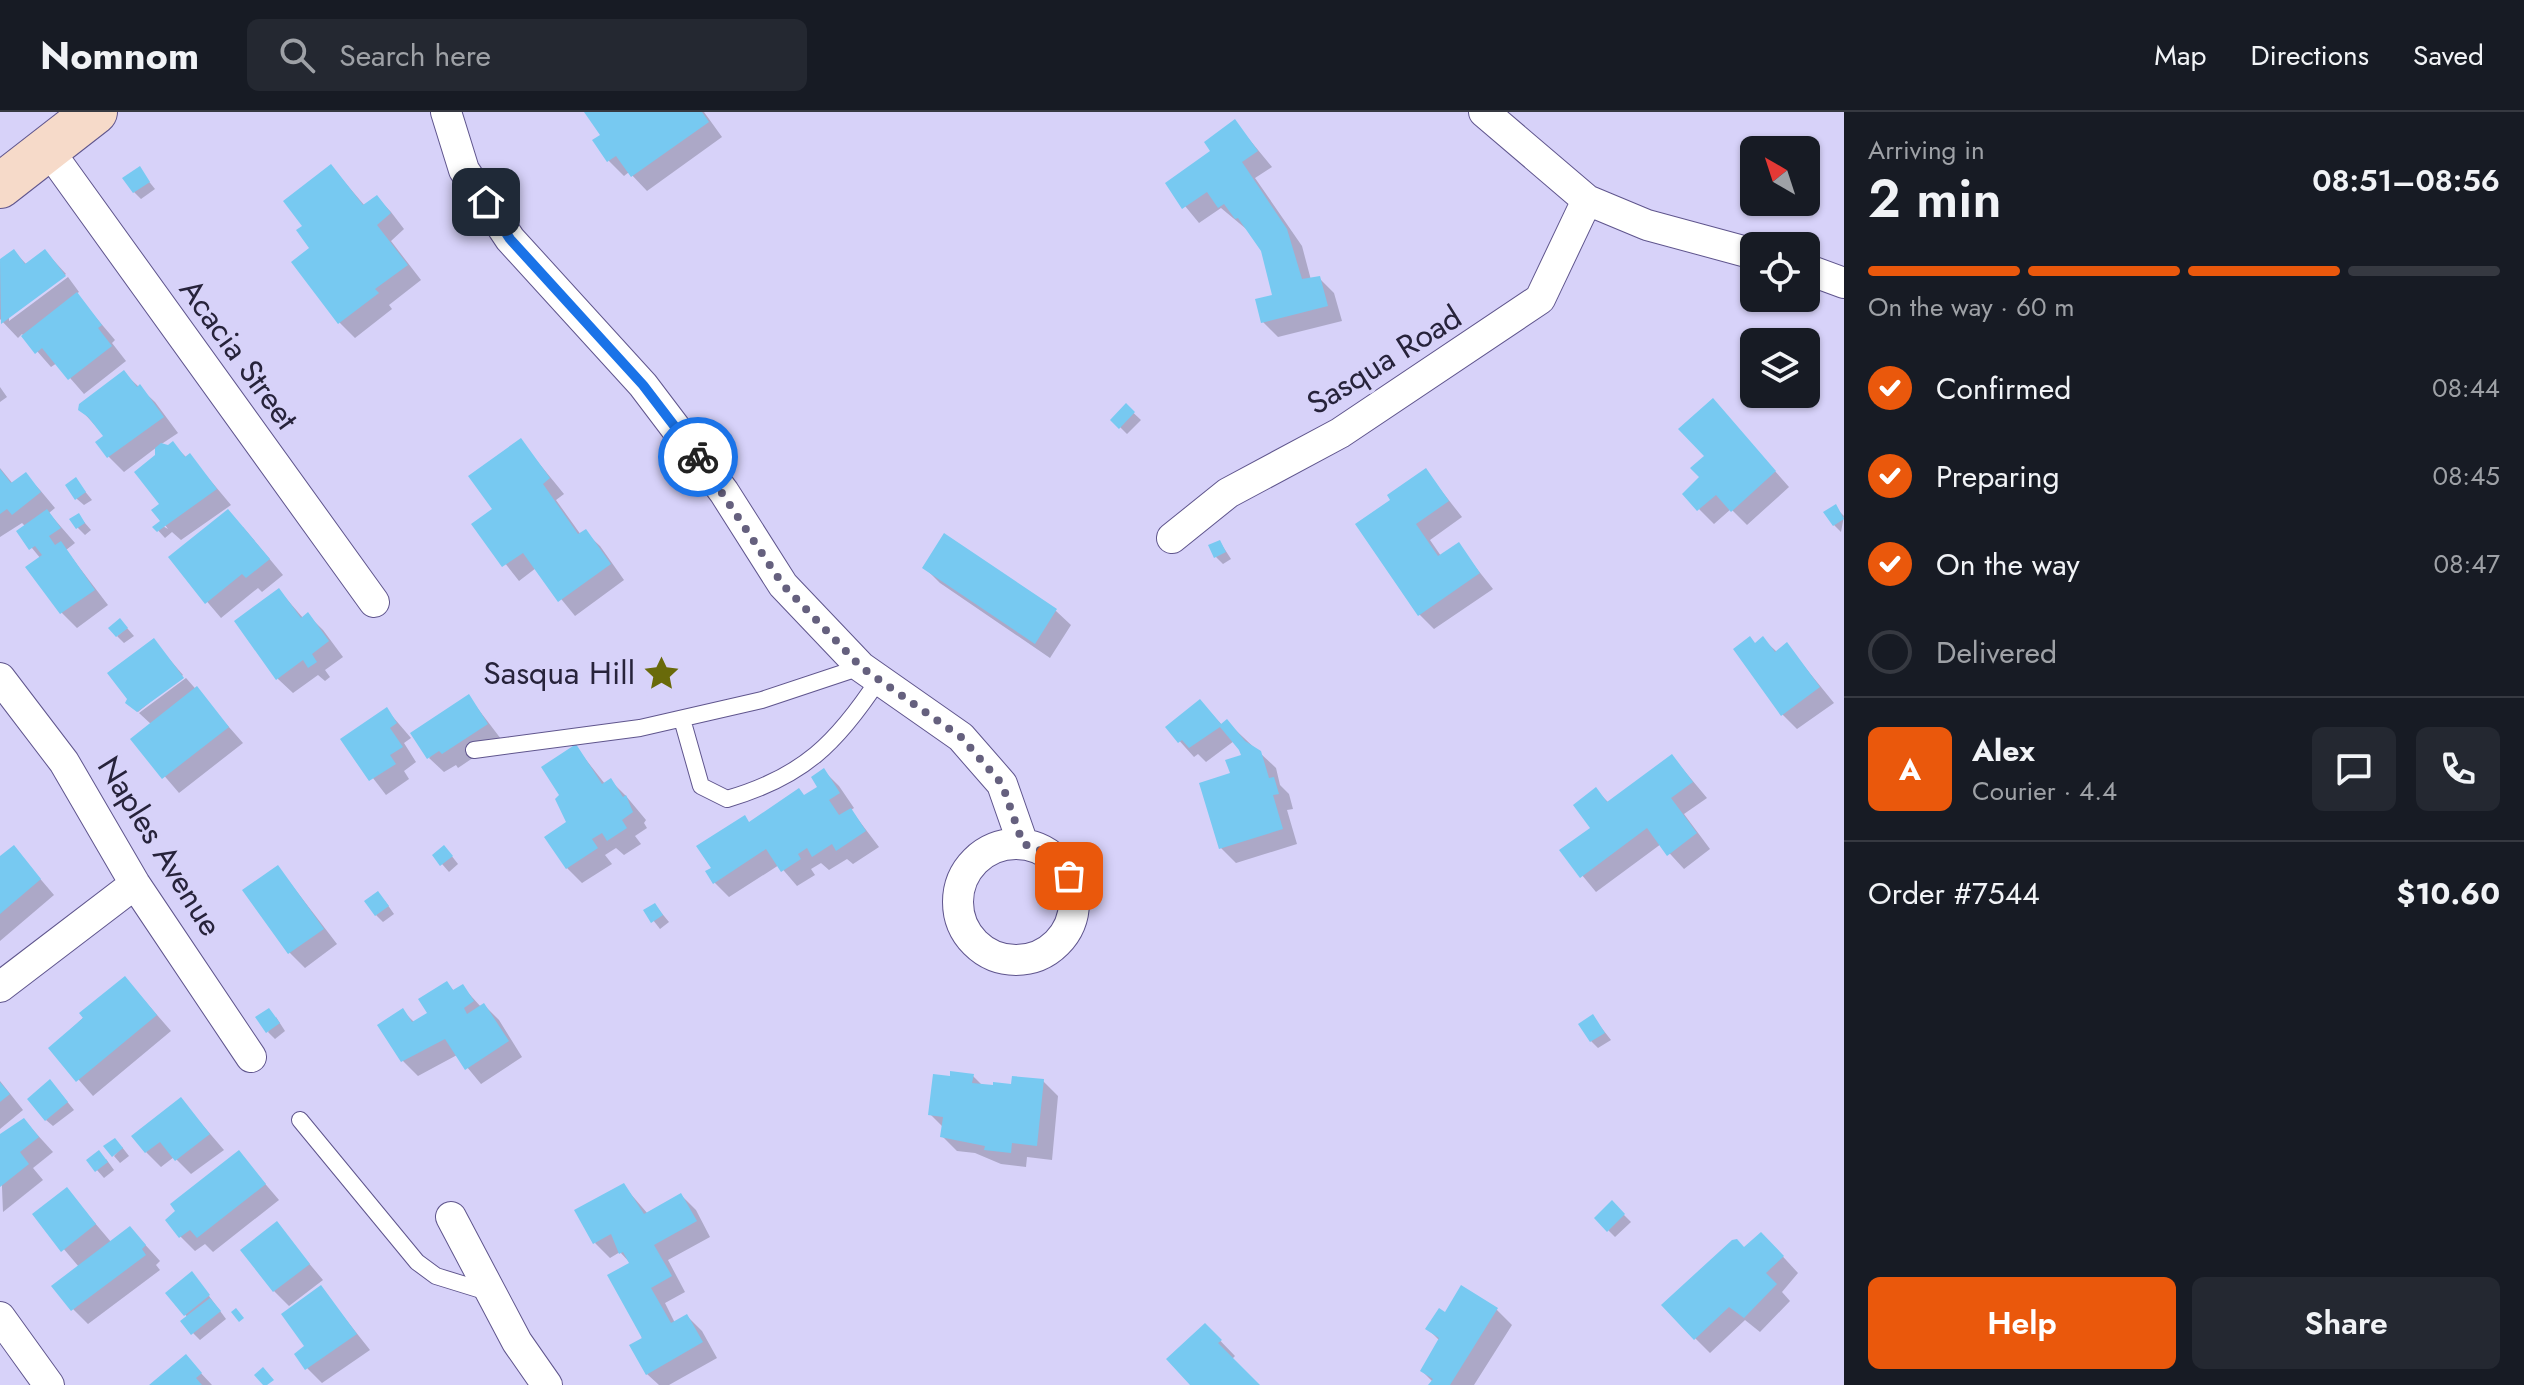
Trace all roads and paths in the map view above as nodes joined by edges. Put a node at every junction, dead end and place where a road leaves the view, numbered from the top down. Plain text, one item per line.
1 (95, 112) edge
2 (446, 112) edge
3 (1484, 112) edge
4 (47, 148) junction
5 (0, 186) edge
6 (1587, 200) junction
7 (1740, 250) edge
8 (1820, 274) edge
9 (1844, 283) edge
10 (1172, 538) dead end
11 (374, 602) dead end
12 (870, 673) junction
13 (0, 678) edge
14 (682, 719) junction
15 (474, 750) dead end
16 (1023, 844) dead end
17 (135, 884) junction
18 (0, 987) edge
19 (251, 1057) dead end
20 (300, 1120) dead end
21 (451, 1217) dead end
22 (491, 1293) junction
23 (0, 1317) edge
24 (49, 1385) edge
25 (547, 1385) edge

1 - 4 main road
2 - 12 street
3 - 6 street
4 - 5 main road
4 - 11 street, Acacia Street
6 - 7 street
6 - 10 street, Sasqua Road
8 - 9 street
12 - 14 lane
12 - 14 lane
12 - 16 street
13 - 17 street, Naples Avenue
14 - 15 lane
17 - 18 street
17 - 19 street, Naples Avenue
20 - 22 lane
21 - 22 street
22 - 25 street
23 - 24 street

